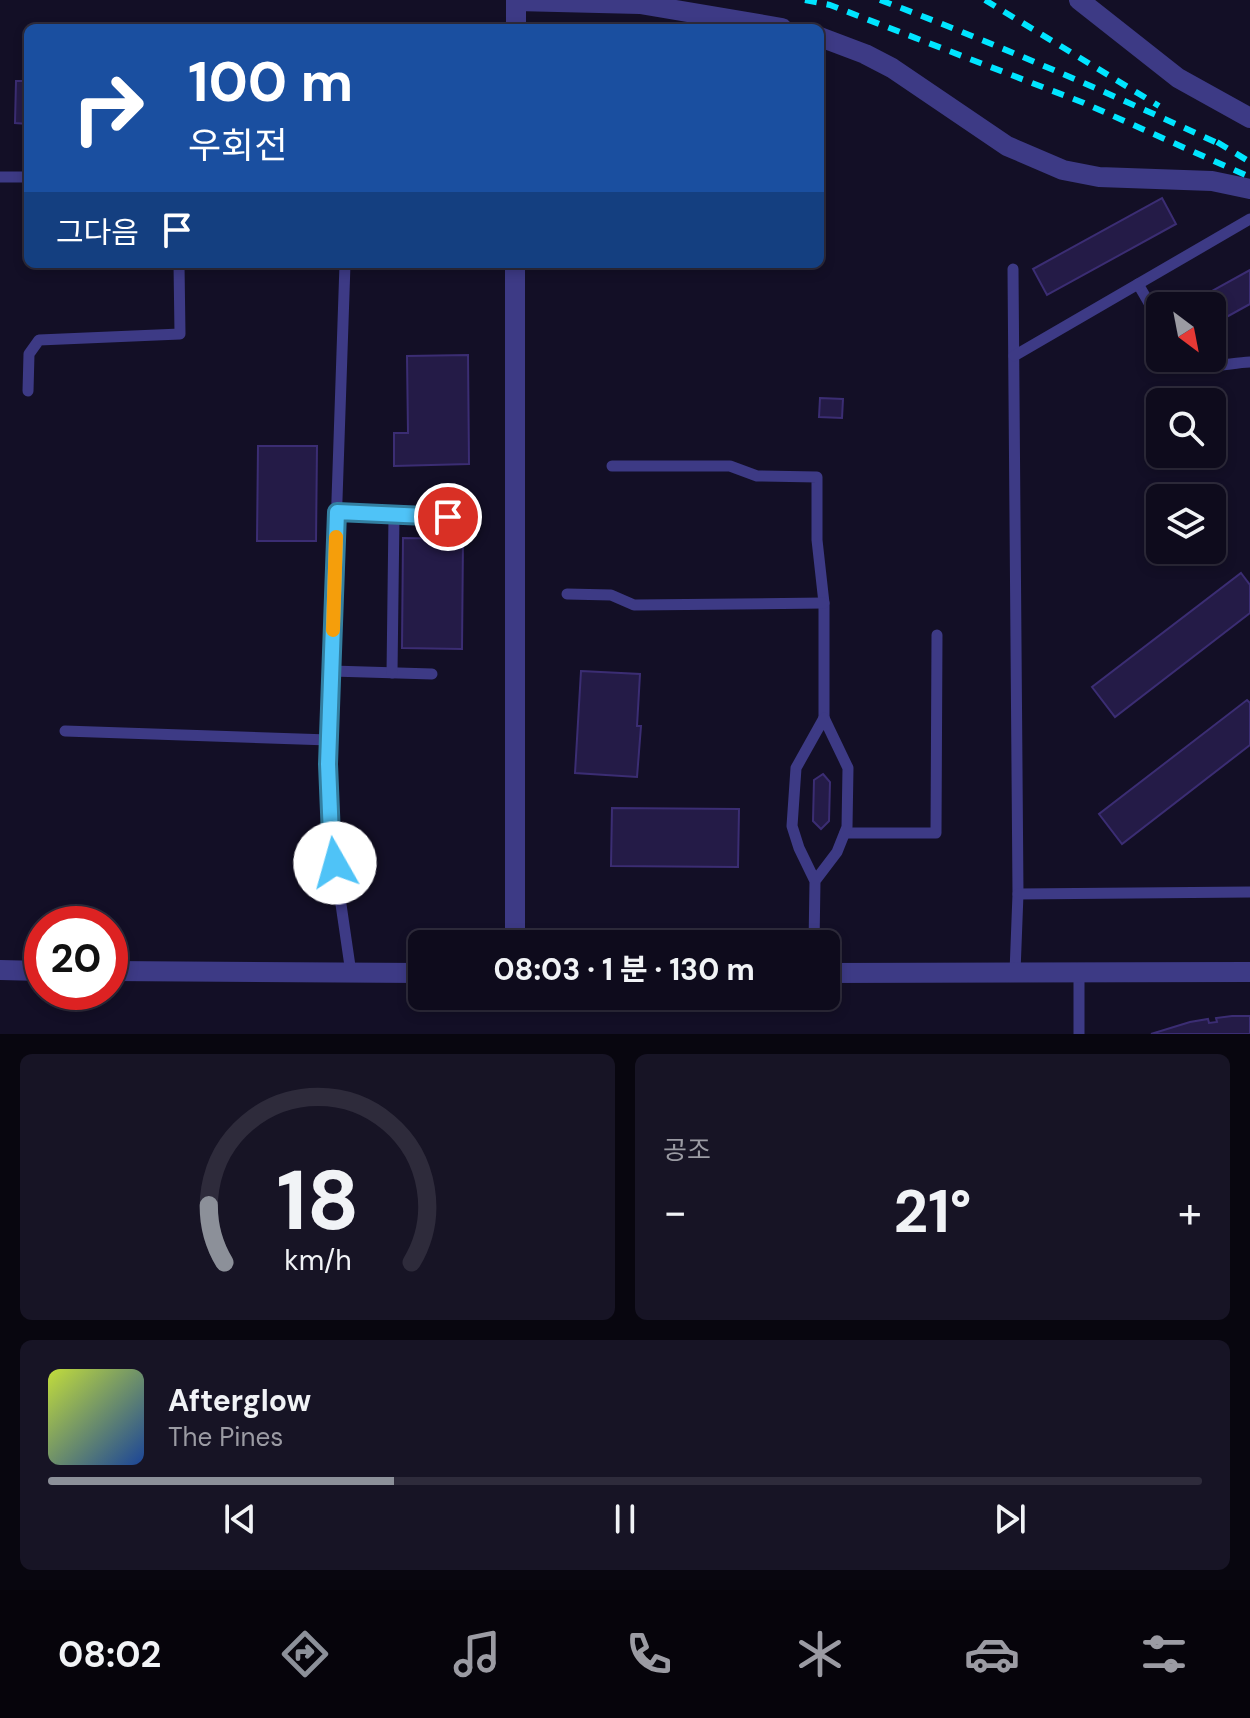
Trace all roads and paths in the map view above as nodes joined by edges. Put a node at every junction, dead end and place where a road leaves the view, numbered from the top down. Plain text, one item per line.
1 (516, 0) edge
2 (1079, 0) edge
3 (516, 24) edge
4 (758, 24) edge
5 (824, 39) edge
6 (1250, 118) edge
7 (0, 177) edge
8 (24, 177) edge
9 (1250, 189) edge
10 (1250, 219) edge
11 (179, 268) edge
12 (345, 268) edge
13 (515, 268) edge
14 (1013, 269) dead end
15 (1138, 284) junction
16 (1146, 298) edge
17 (1014, 356) junction
18 (1250, 362) edge
19 (1226, 365) edge
20 (28, 391) dead end
21 (612, 466) dead end
22 (337, 512) junction
23 (394, 515) junction
24 (448, 517) dead end
25 (567, 594) dead end
26 (824, 603) junction
27 (937, 635) dead end
28 (332, 671) junction
29 (392, 673) junction
30 (432, 674) dead end
31 (824, 718) junction
32 (65, 731) dead end
33 (329, 740) junction
34 (845, 833) junction
35 (815, 881) junction
36 (1250, 892) edge
37 (1018, 894) junction
38 (515, 930) edge
39 (814, 930) edge
40 (0, 970) edge
41 (24, 971) edge
42 (128, 971) edge
43 (1015, 972) junction
44 (1079, 972) junction
45 (1250, 972) edge
46 (351, 973) junction
47 (408, 973) edge
48 (840, 973) edge
49 (1079, 1034) edge

1 - 3 street
1 - 4 street
2 - 6 street
5 - 9 street
7 - 8 lane
10 - 15 lane
11 - 20 lane
12 - 22 lane
13 - 38 street
14 - 17 lane
15 - 16 lane
15 - 17 lane
17 - 37 lane
18 - 19 lane
21 - 26 lane
22 - 23 lane
22 - 28 lane
23 - 24 lane
23 - 29 lane
25 - 26 lane
26 - 31 lane
27 - 34 lane
28 - 29 lane
28 - 33 lane
29 - 30 lane
31 - 34 lane
31 - 35 lane
32 - 33 lane
33 - 46 lane
34 - 35 lane
35 - 39 lane
36 - 37 lane
37 - 43 lane
40 - 41 street
42 - 46 street
43 - 44 street
43 - 48 street
44 - 45 street
44 - 49 lane
46 - 47 street

